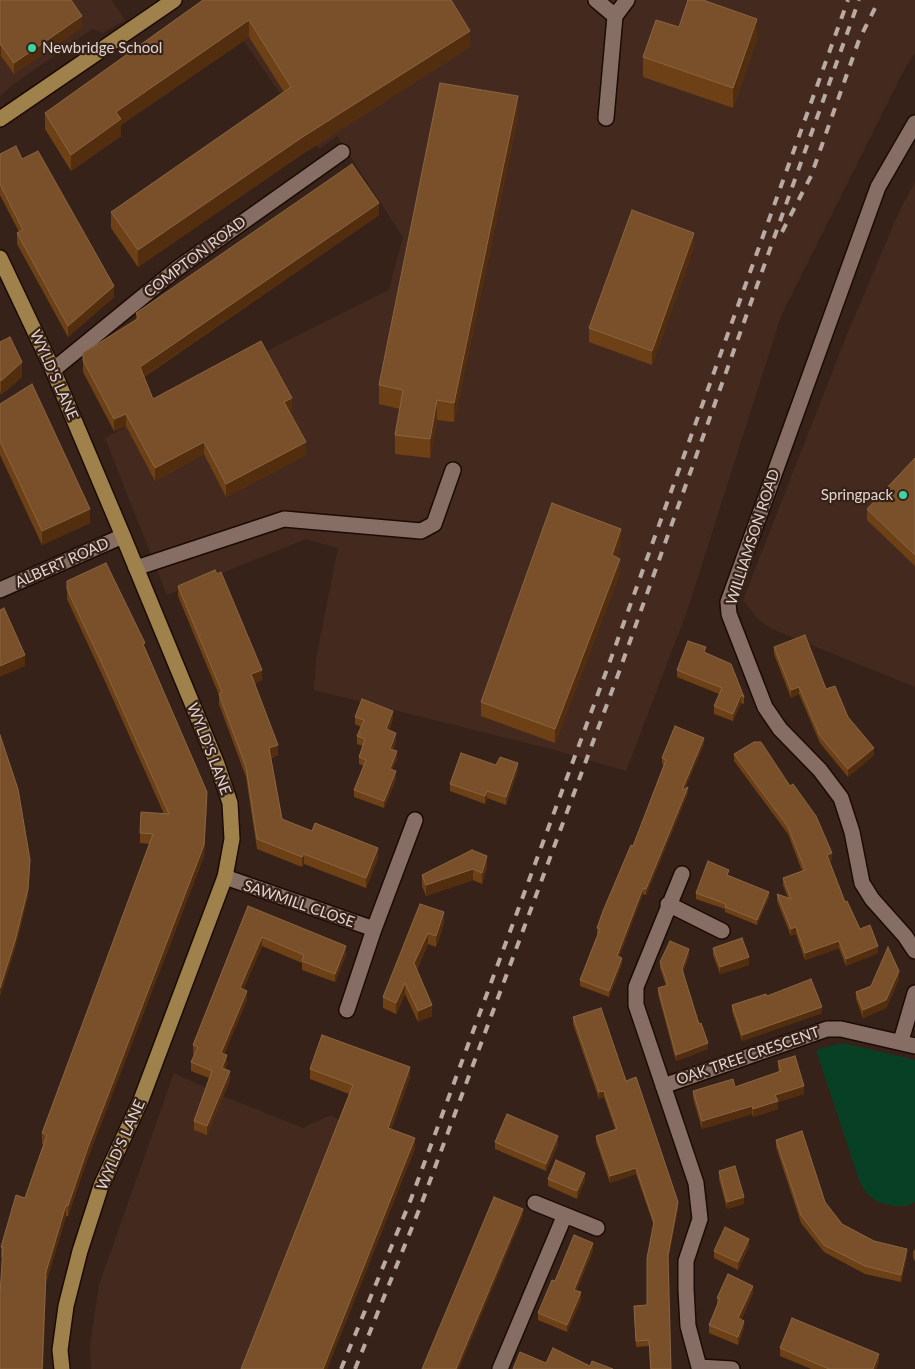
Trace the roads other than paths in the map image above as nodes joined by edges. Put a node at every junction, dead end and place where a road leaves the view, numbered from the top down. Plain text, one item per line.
1 (174, 0) edge
2 (596, 0) edge
3 (627, 0) edge
4 (615, 16) junction
5 (606, 118) dead end
6 (0, 119) edge
7 (915, 124) edge
8 (342, 152) dead end
9 (0, 258) edge
10 (53, 370) junction
11 (453, 470) dead end
12 (123, 536) junction
13 (136, 568) junction
14 (0, 590) edge
15 (415, 820) dead end
16 (682, 874) dead end
17 (225, 877) junction
18 (668, 904) junction
19 (374, 930) junction
20 (722, 931) dead end
21 (915, 951) edge
22 (915, 993) edge
23 (347, 1010) dead end
24 (908, 1044) edge
25 (663, 1086) junction
26 (535, 1203) dead end
27 (564, 1217) junction
28 (597, 1228) dead end
29 (699, 1368) edge
30 (62, 1369) edge
31 (500, 1369) edge
32 (732, 1369) edge

1 - 6 main road
2 - 4 street
3 - 4 street
4 - 5 street
7 - 21 street, WILLIAMSON ROAD
8 - 10 street, COMPTON ROAD
9 - 10 main road, WYLD'S LANE
10 - 12 main road, WYLD'S LANE
11 - 13 street
12 - 13 main road, WYLD'S LANE
12 - 14 street, ALBERT ROAD
13 - 17 main road, WYLD'S LANE
15 - 19 street, SAWMILL CLOSE
16 - 18 street
17 - 19 street, SAWMILL CLOSE
17 - 30 main road, WYLD'S LANE
18 - 20 street
18 - 25 street
19 - 23 street, SAWMILL CLOSE
22 - 24 street
24 - 25 street, OAK TREE CRESCENT
25 - 29 street, OAK TREE CRESCENT
26 - 27 street
27 - 28 street
27 - 31 street
29 - 32 street, OAK TREE CRESCENT

